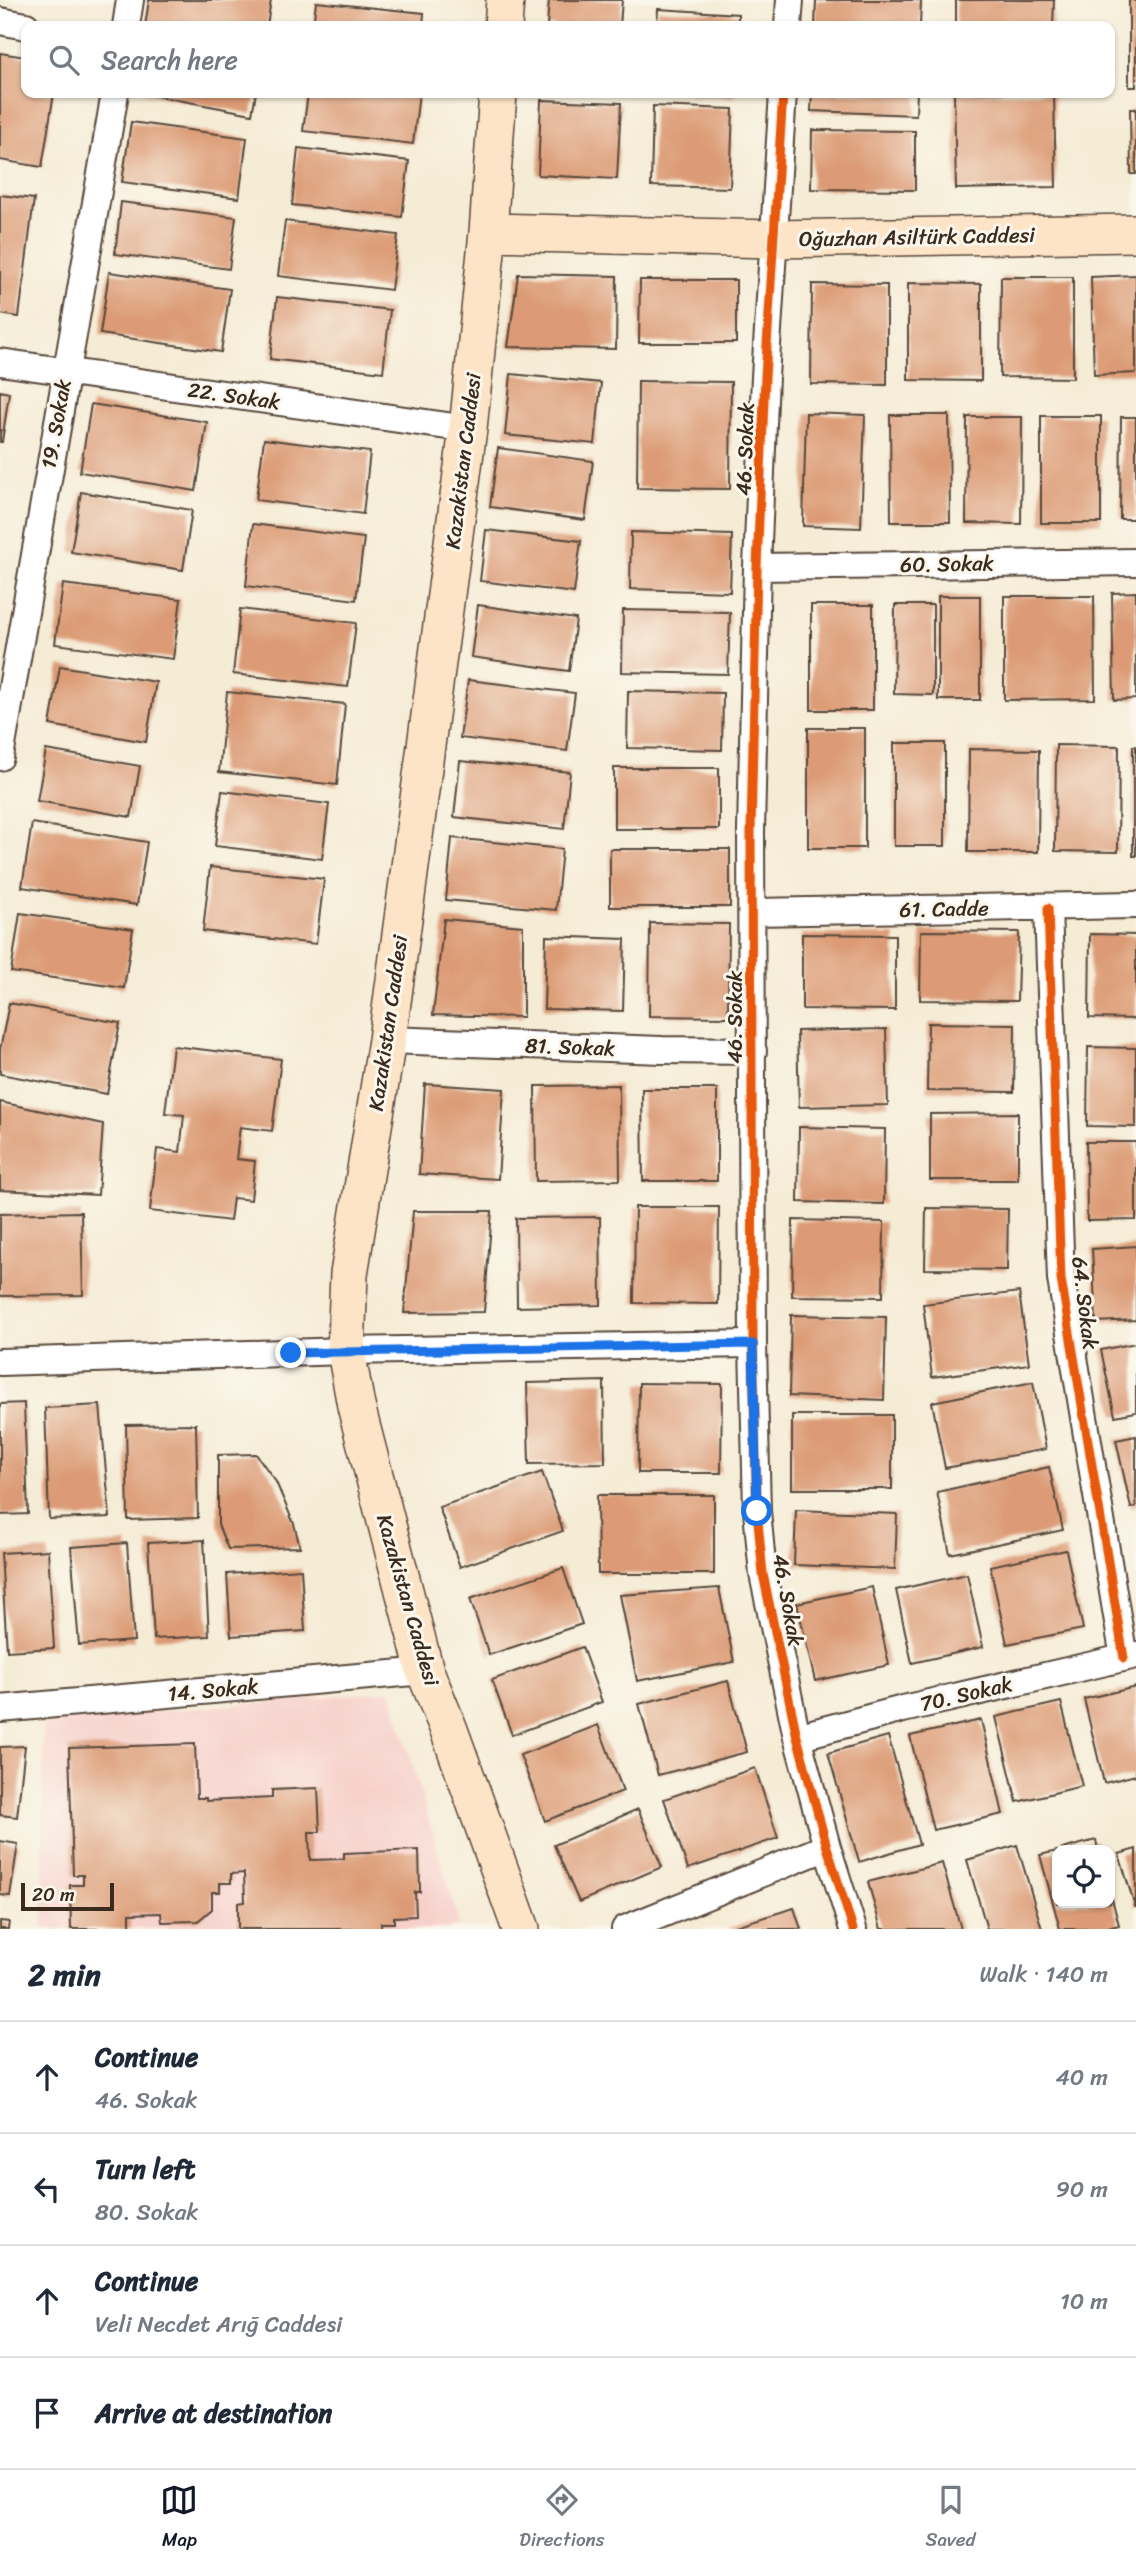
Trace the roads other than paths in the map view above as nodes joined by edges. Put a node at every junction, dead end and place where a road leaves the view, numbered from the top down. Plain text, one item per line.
1 (130, 0) edge
2 (505, 0) edge
3 (790, 0) edge
4 (0, 21) edge
5 (127, 21) edge
6 (503, 21) edge
7 (788, 21) edge
8 (21, 25) edge
9 (114, 98) edge
10 (498, 98) edge
11 (783, 98) edge
12 (488, 232) junction
13 (1136, 233) edge
14 (774, 239) junction
15 (0, 362) edge
16 (65, 372) junction
17 (468, 429) junction
18 (1136, 562) edge
19 (757, 567) junction
20 (4, 703) edge
21 (0, 757) edge
22 (1136, 905) edge
23 (1048, 908) junction
24 (752, 912) junction
25 (387, 1040) junction
26 (753, 1051) junction
27 (753, 1344) junction
28 (346, 1351) junction
29 (0, 1362) edge
30 (1130, 1656) edge
31 (425, 1671) junction
32 (0, 1709) edge
33 (797, 1737) junction
34 (827, 1847) junction
35 (518, 1928) edge
36 (625, 1929) edge
37 (853, 1929) edge

1 - 5 street
2 - 6 main road
3 - 7 street
4 - 8 street
9 - 16 street, 19. Sokak
10 - 12 main road, Kazakistan Caddesi
11 - 14 street, 46. Sokak
12 - 14 main road, Oğuzhan Asiltürk Caddesi
12 - 17 main road, Kazakistan Caddesi
13 - 14 main road, Oğuzhan Asiltürk Caddesi
14 - 19 street, 46. Sokak
15 - 16 street, 22. Sokak
16 - 17 street, 22. Sokak
16 - 20 street, 19. Sokak
17 - 25 main road, Kazakistan Caddesi
18 - 19 street, 60. Sokak
19 - 24 street, 46. Sokak
20 - 21 street, 19. Sokak
22 - 23 street, 61. Cadde
23 - 24 street, 61. Cadde
23 - 30 street, 64. Sokak
24 - 26 street, 46. Sokak
25 - 26 street, 81. Sokak
25 - 28 main road, Kazakistan Caddesi
26 - 27 street, 46. Sokak
27 - 28 street
27 - 33 street, 46. Sokak
28 - 29 street
28 - 31 main road, Kazakistan Caddesi
30 - 33 street, 70. Sokak
31 - 32 street, 14. Sokak
31 - 35 main road, Kazakistan Caddesi
33 - 34 street, 46. Sokak
34 - 36 street
34 - 37 street, 46. Sokak

